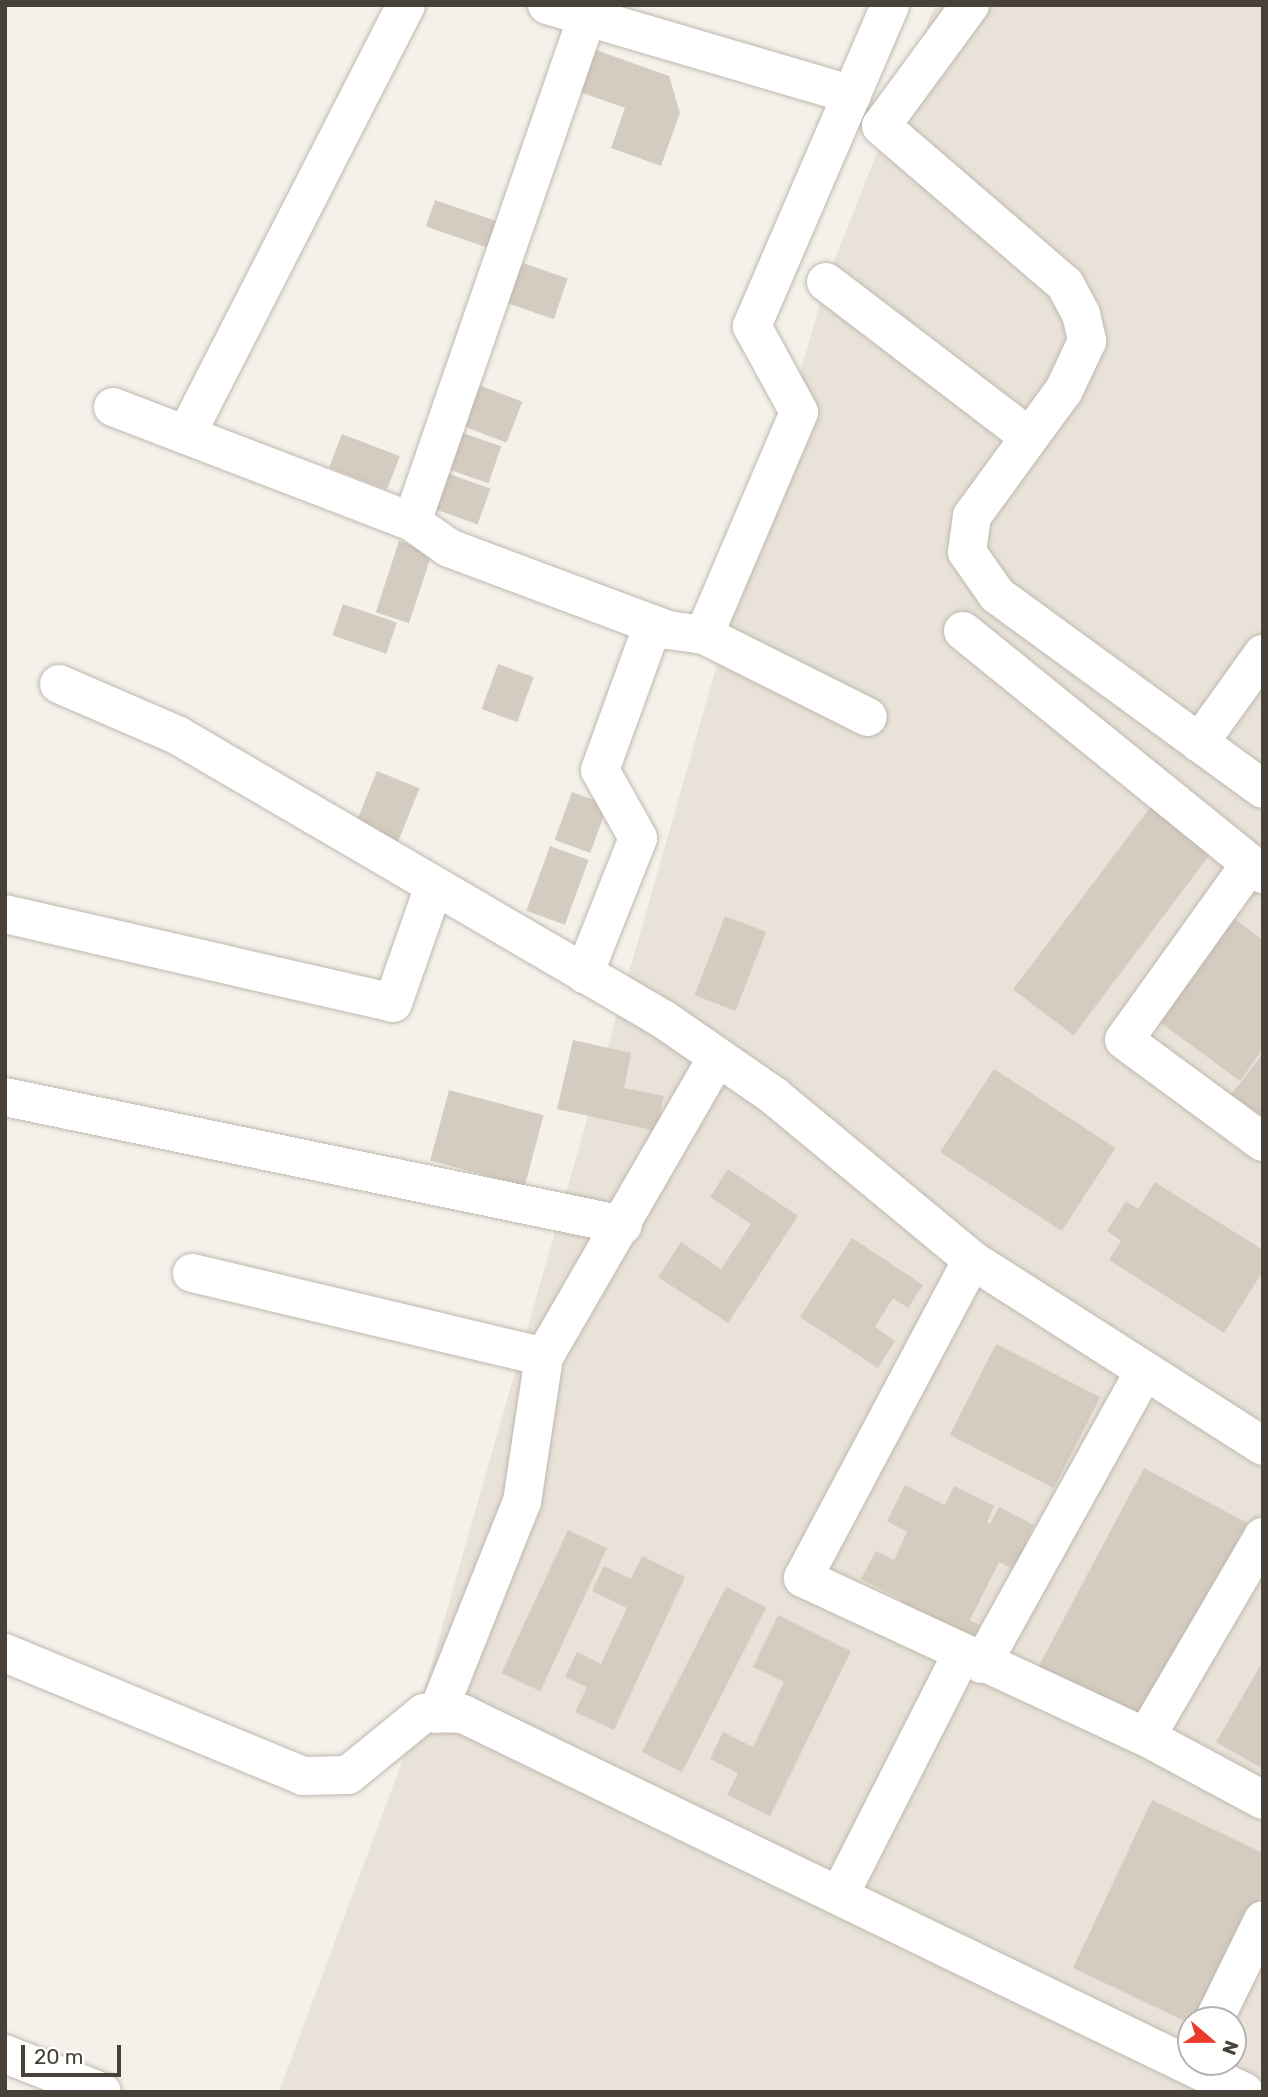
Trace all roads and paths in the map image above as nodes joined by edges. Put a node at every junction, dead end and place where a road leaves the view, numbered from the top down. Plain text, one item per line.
1 (406, 5) edge
2 (547, 5) edge
3 (890, 5) edge
4 (970, 5) edge
5 (587, 17) junction
6 (852, 95) junction
7 (826, 282) dead end
8 (113, 407) dead end
9 (186, 435) junction
10 (1027, 435) junction
11 (412, 522) junction
12 (653, 624) junction
13 (962, 631) dead end
14 (704, 635) junction
15 (1263, 654) edge
16 (59, 684) dead end
17 (867, 717) dead end
18 (1199, 743) junction
19 (1263, 789) edge
20 (1257, 869) edge
21 (434, 886) junction
22 (5, 914) edge
23 (584, 974) junction
24 (717, 1057) junction
25 (5, 1097) edge
26 (1263, 1142) edge
27 (623, 1225) junction
28 (972, 1260) junction
29 (192, 1273) dead end
30 (544, 1357) junction
31 (1143, 1372) junction
32 (1263, 1446) edge
33 (1263, 1537) edge
34 (5, 1653) edge
35 (971, 1659) junction
36 (437, 1714) junction
37 (1146, 1737) junction
38 (1263, 1800) edge
39 (840, 1894) junction
40 (1263, 1920) edge
41 (1221, 2006) edge
42 (5, 2054) edge
43 (1177, 2055) edge
44 (1216, 2076) edge
45 (102, 2092) edge
46 (1244, 2092) edge

1 - 9 street
2 - 5 street
3 - 6 street
4 - 10 street
5 - 6 street
5 - 11 street
6 - 14 street
7 - 10 street
8 - 9 street
9 - 11 street
10 - 18 street
11 - 12 street
12 - 14 street
12 - 23 street
13 - 20 street
14 - 17 street
15 - 18 street
16 - 21 street
18 - 19 street
20 - 26 street
21 - 22 street
21 - 23 street
23 - 24 street
24 - 27 street
24 - 28 street
25 - 27 street
27 - 30 street
28 - 31 street
28 - 35 street
29 - 30 street
30 - 36 street
31 - 32 street
31 - 35 street
33 - 37 street
34 - 36 street
35 - 37 street
35 - 39 street
36 - 39 street
37 - 38 street
39 - 43 street
40 - 41 street
42 - 45 street
44 - 46 street

